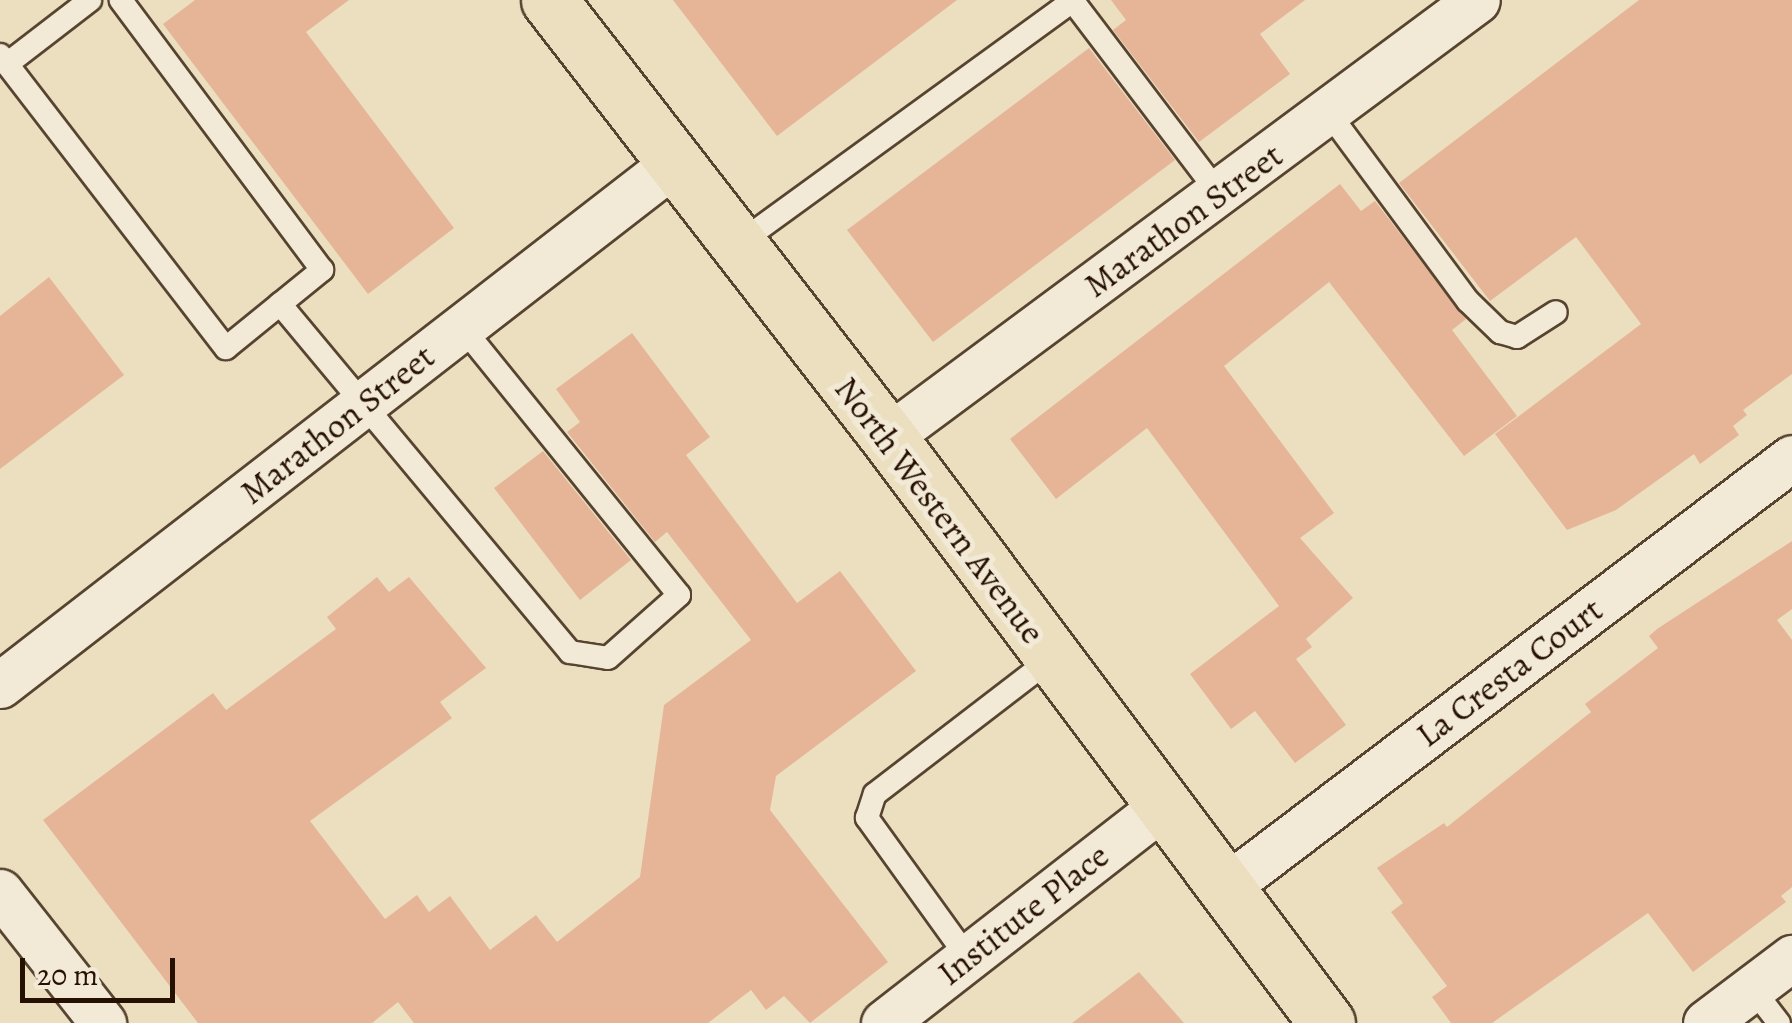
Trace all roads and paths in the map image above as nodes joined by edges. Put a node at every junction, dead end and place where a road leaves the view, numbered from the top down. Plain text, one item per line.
1 (90, 0) edge
2 (121, 0) edge
3 (549, 0) edge
4 (1073, 0) edge
5 (1477, 0) edge
6 (4, 60) edge
7 (1328, 112) junction
8 (674, 163) junction
9 (1219, 194) junction
10 (738, 244) junction
11 (280, 304) junction
12 (1556, 312) dead end
13 (462, 327) junction
14 (360, 407) junction
15 (888, 437) junction
16 (1792, 458) edge
17 (1052, 658) junction
18 (0, 685) edge
19 (1163, 806) junction
20 (1226, 887) junction
21 (0, 892) edge
22 (968, 958) junction
23 (1792, 958) edge
24 (1752, 988) junction
25 (103, 1023) edge
26 (884, 1023) edge
27 (1326, 1023) edge
28 (1706, 1023) edge
29 (1779, 1023) edge

1 - 6 lane
2 - 11 lane
3 - 8 main road, North Western Avenue
4 - 9 lane
4 - 10 lane
5 - 7 street, Marathon Street
6 - 11 lane
7 - 9 street, Marathon Street
7 - 12 lane
8 - 10 main road, North Western Avenue
8 - 13 street, Marathon Street
9 - 15 street, Marathon Street
10 - 15 main road, North Western Avenue
11 - 14 lane
13 - 14 street, Marathon Street
13 - 14 lane
14 - 18 street, Marathon Street
15 - 17 main road, North Western Avenue
16 - 20 street, La Cresta Court
17 - 19 main road, North Western Avenue
17 - 22 lane
19 - 20 main road, North Western Avenue
19 - 22 street, Institute Place
20 - 27 main road, North Western Avenue
21 - 25 street
22 - 26 street, Institute Place
23 - 24 street
24 - 28 street
24 - 29 lane

